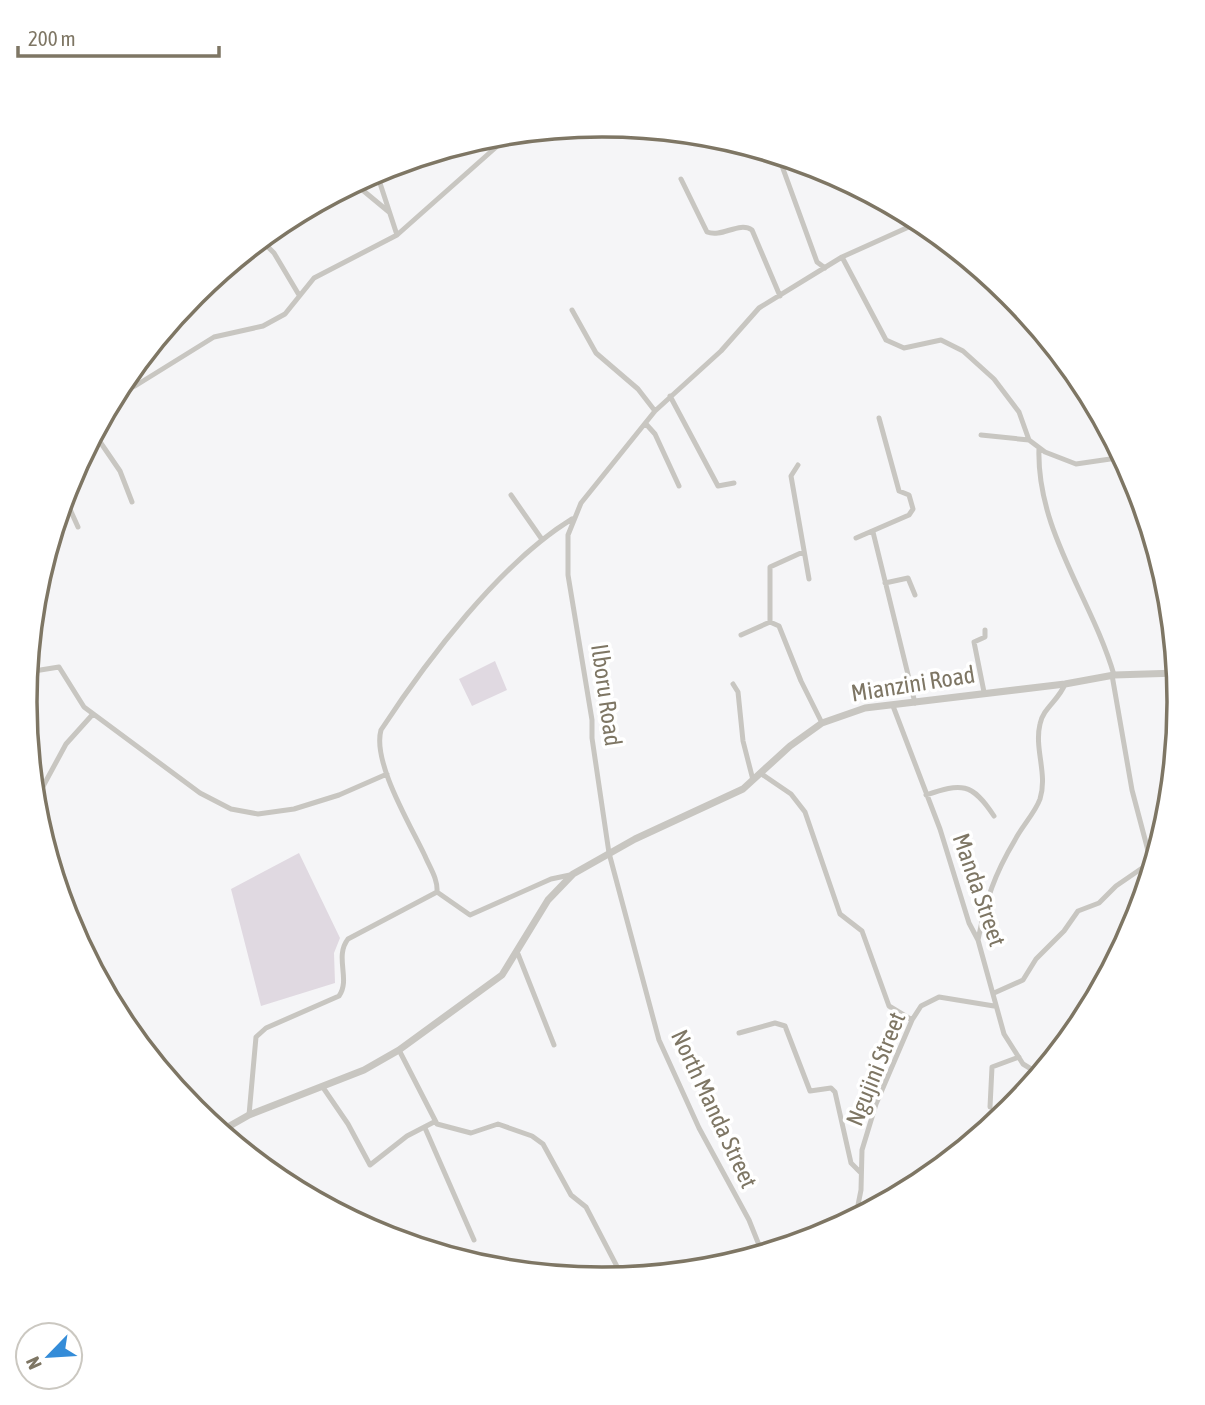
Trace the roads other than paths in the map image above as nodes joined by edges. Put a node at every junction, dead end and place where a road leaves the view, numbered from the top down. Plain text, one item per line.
1 (496, 147) edge
2 (782, 166) edge
3 (681, 179) dead end
4 (380, 183) edge
5 (363, 190) edge
6 (389, 212) junction
7 (909, 227) edge
8 (397, 235) junction
9 (268, 247) edge
10 (842, 257) junction
11 (825, 268) junction
12 (299, 295) junction
13 (780, 296) junction
14 (572, 310) dead end
15 (133, 387) edge
16 (670, 396) junction
17 (655, 411) junction
18 (879, 418) dead end
19 (646, 424) junction
20 (981, 435) dead end
21 (1029, 440) junction
22 (100, 442) edge
23 (1039, 448) junction
24 (1113, 459) edge
25 (798, 465) dead end
26 (734, 483) dead end
27 (679, 486) dead end
28 (511, 495) dead end
29 (132, 502) dead end
30 (71, 511) edge
31 (572, 519) junction
32 (78, 527) dead end
33 (873, 532) junction
34 (541, 538) junction
35 (856, 538) dead end
36 (803, 552) junction
37 (809, 579) dead end
38 (885, 583) junction
39 (915, 595) dead end
40 (770, 622) junction
41 (985, 630) dead end
42 (741, 635) dead end
43 (38, 670) edge
44 (1167, 673) edge
45 (1113, 675) junction
46 (733, 684) dead end
47 (1065, 684) junction
48 (984, 692) junction
49 (915, 703) junction
50 (893, 706) junction
51 (93, 714) junction
52 (822, 723) junction
53 (760, 773) junction
54 (387, 774) junction
55 (753, 780) junction
56 (44, 785) edge
57 (926, 795) junction
58 (994, 816) dead end
59 (1149, 850) edge
60 (609, 853) junction
61 (1143, 868) edge
62 (573, 874) junction
63 (437, 892) junction
64 (978, 940) junction
65 (518, 954) junction
66 (994, 993) junction
67 (993, 1006) junction
68 (912, 1020) junction
69 (739, 1033) dead end
70 (554, 1045) dead end
71 (399, 1050) junction
72 (1018, 1057) junction
73 (1033, 1069) edge
74 (322, 1086) junction
75 (990, 1107) dead end
76 (249, 1115) junction
77 (434, 1122) junction
78 (228, 1127) edge
79 (425, 1128) junction
80 (860, 1172) junction
81 (858, 1207) edge
82 (474, 1240) dead end
83 (760, 1246) edge
84 (617, 1268) edge

1 - 8 street
2 - 11 street
3 - 13 street
4 - 6 street
5 - 6 street
6 - 8 street
7 - 10 street, Ilboru Road
8 - 12 street
9 - 12 street
10 - 11 street, Ilboru Road
10 - 21 street
11 - 13 street, Ilboru Road
12 - 15 street
13 - 16 street, Ilboru Road
14 - 17 street
16 - 17 street, Ilboru Road
16 - 26 street
17 - 19 street, Ilboru Road
18 - 33 street
19 - 27 street
19 - 31 street, Ilboru Road
20 - 21 street
21 - 23 street
22 - 29 street
23 - 24 street
23 - 45 street
25 - 36 street
28 - 34 street
30 - 32 street
31 - 34 street
31 - 60 street, Ilboru Road
33 - 35 street
33 - 38 street
34 - 54 street
36 - 37 street
36 - 40 street
38 - 39 street
38 - 49 street
40 - 42 street
40 - 52 street
41 - 48 street
43 - 51 street
44 - 45 street, Mianzini Road
45 - 47 street, Mianzini Road
45 - 59 street
46 - 55 street
47 - 48 street, Mianzini Road
47 - 64 street
48 - 49 street, Mianzini Road
49 - 50 street, Mianzini Road
50 - 52 street, Mianzini Road
50 - 57 street, Manda Street
51 - 54 street
51 - 56 street
52 - 53 street, Mianzini Road
53 - 55 street, Mianzini Road
53 - 68 street
54 - 63 street
55 - 60 street, Mianzini Road
57 - 58 street
57 - 64 street, Manda Street
60 - 62 street
60 - 83 street, North Manda Street
61 - 66 street
62 - 63 street
62 - 65 street
63 - 76 street
64 - 66 street, Manda Street
65 - 70 street
65 - 71 street
66 - 67 street, Manda Street
67 - 68 street, Ngujini Street
67 - 72 street, Manda Street
68 - 80 street, Ngujini Street
69 - 80 street
71 - 74 street
71 - 77 street
72 - 73 street, Manda Street
72 - 75 street
74 - 76 street
74 - 79 street
76 - 78 street
77 - 79 street
77 - 84 street
79 - 82 street
80 - 81 street, Ngujini Street

